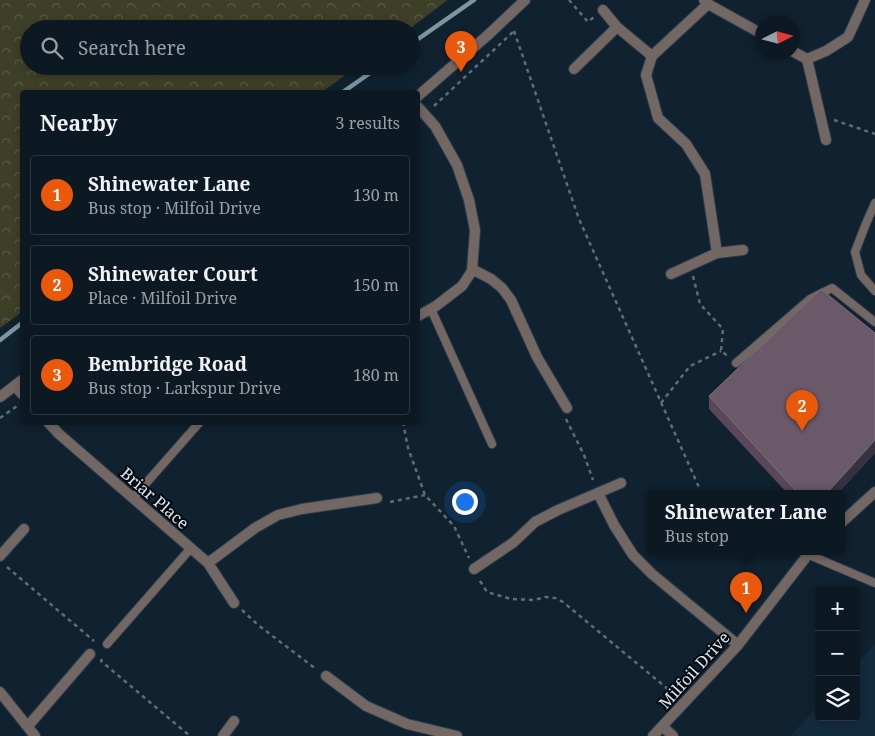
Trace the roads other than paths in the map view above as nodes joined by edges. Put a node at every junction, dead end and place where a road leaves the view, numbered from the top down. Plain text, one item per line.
1 (525, 0) edge
2 (865, 0) edge
3 (706, 2) edge
4 (603, 10) road end
5 (618, 27) junction
6 (755, 30) edge
7 (800, 55) edge
8 (652, 56) junction
9 (807, 59) junction
10 (574, 69) dead end
11 (420, 94) edge
12 (420, 109) edge
13 (826, 140) dead end
14 (875, 202) edge
15 (743, 250) dead end
16 (717, 253) junction
17 (472, 269) junction
18 (671, 274) dead end
19 (874, 288) edge
20 (431, 309) junction
21 (420, 315) edge
22 (875, 322) edge
23 (736, 363) road end
24 (19, 383) edge
25 (0, 397) edge
26 (568, 408) road end
27 (51, 425) edge
28 (198, 425) edge
29 (492, 444) dead end
30 (621, 483) dead end
31 (875, 492) edge
32 (598, 494) junction
33 (134, 498) junction
34 (377, 498) road end
35 (845, 519) edge
36 (24, 529) dead end
37 (191, 548) junction
38 (807, 555) edge
39 (813, 555) edge
40 (0, 556) edge
41 (208, 563) junction
42 (474, 569) road end
43 (875, 583) edge
44 (234, 602) road end
45 (738, 644) junction
46 (105, 647) road end
47 (90, 654) dead end
48 (326, 676) road end
49 (0, 692) edge
50 (234, 721) dead end
51 (28, 726) junction
52 (663, 727) junction
53 (35, 736) edge
54 (223, 736) edge
55 (457, 736) edge
56 (654, 736) edge
57 (673, 736) edge

1 - 11 street
2 - 9 street
3 - 6 street
3 - 8 street
4 - 5 street
5 - 8 street
5 - 10 street
7 - 9 street
8 - 16 street
9 - 13 street
12 - 17 street
14 - 19 lane
15 - 16 street
16 - 18 street
17 - 20 street
17 - 26 street
20 - 21 street
20 - 29 lane
22 - 23 lane
24 - 25 street
27 - 33 street, Briar Place
28 - 33 lane
30 - 32 street
31 - 35 street
32 - 42 street
32 - 45 street
33 - 37 street, Briar Place
34 - 41 street
36 - 40 street
37 - 41 street, Briar Place
37 - 46 lane
38 - 45 street, Milfoil Drive
39 - 43 lane
41 - 44 street, Briar Place
45 - 52 street, Milfoil Drive
47 - 51 street
48 - 55 street
49 - 51 street
50 - 54 street
51 - 53 street
52 - 56 street, Milfoil Drive
52 - 57 street

